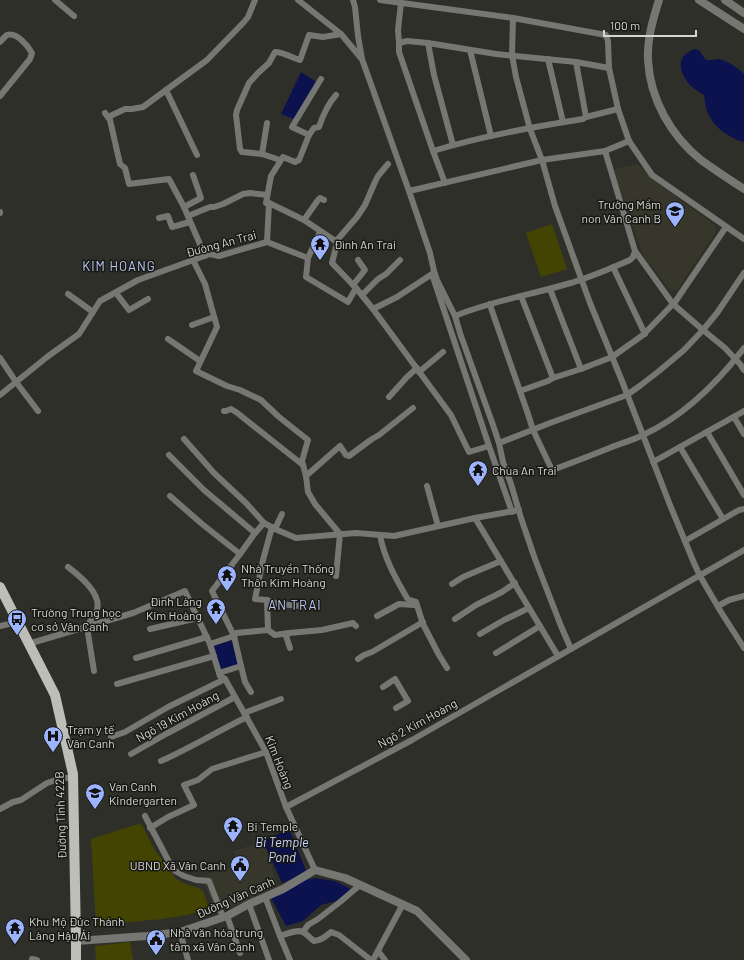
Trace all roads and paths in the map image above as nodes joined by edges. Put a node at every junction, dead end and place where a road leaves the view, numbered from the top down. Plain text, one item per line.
1 (55, 0) edge
2 (255, 0) edge
3 (298, 0) edge
4 (353, 0) edge
5 (380, 0) edge
6 (659, 0) edge
7 (700, 0) edge
8 (725, 0) edge
9 (401, 3) junction
10 (744, 13) edge
11 (74, 16) dead end
12 (512, 18) junction
13 (744, 30) edge
14 (341, 34) junction
15 (0, 42) edge
16 (399, 43) junction
17 (428, 43) junction
18 (470, 50) junction
19 (512, 55) junction
20 (362, 59) junction
21 (548, 59) junction
22 (576, 62) junction
23 (609, 68) junction
24 (321, 79) dead end
25 (166, 90) junction
26 (336, 95) dead end
27 (0, 96) edge
28 (618, 109) junction
29 (586, 117) junction
30 (563, 122) junction
31 (267, 124) dead end
32 (530, 129) junction
33 (309, 135) junction
34 (490, 136) junction
35 (629, 142) junction
36 (453, 145) junction
37 (432, 151) junction
38 (605, 151) junction
39 (262, 154) junction
40 (197, 155) dead end
41 (280, 160) junction
42 (542, 160) junction
43 (388, 164) dead end
44 (193, 175) dead end
45 (445, 183) junction
46 (744, 189) edge
47 (409, 191) junction
48 (267, 195) junction
49 (324, 200) dead end
50 (269, 203) junction
51 (184, 207) junction
52 (160, 218) dead end
53 (189, 219) junction
54 (304, 220) junction
55 (726, 227) junction
56 (320, 232) junction
57 (744, 239) edge
58 (267, 242) junction
59 (337, 242) junction
60 (636, 251) junction
61 (205, 256) junction
62 (308, 258) junction
63 (193, 260) junction
64 (358, 260) dead end
65 (400, 260) dead end
66 (613, 267) junction
67 (744, 273) edge
68 (582, 280) junction
69 (354, 286) junction
70 (550, 289) junction
71 (116, 293) junction
72 (68, 294) dead end
73 (362, 295) junction
74 (521, 296) junction
75 (148, 298) dead end
76 (490, 304) junction
77 (673, 304) junction
78 (373, 309) junction
79 (93, 312) junction
80 (455, 316) junction
81 (214, 317) junction
82 (192, 325) dead end
83 (703, 330) junction
84 (645, 334) junction
85 (168, 339) dead end
86 (744, 348) edge
87 (442, 352) dead end
88 (612, 356) junction
89 (0, 358) edge
90 (736, 359) junction
91 (200, 362) junction
92 (581, 369) junction
93 (418, 370) junction
94 (744, 370) edge
95 (552, 378) junction
96 (16, 382) junction
97 (520, 391) junction
98 (627, 394) junction
99 (0, 396) edge
100 (389, 397) dead end
101 (412, 408) dead end
102 (38, 411) dead end
103 (224, 411) dead end
104 (744, 411) edge
105 (734, 417) junction
106 (533, 430) junction
107 (707, 432) junction
108 (744, 434) edge
109 (643, 436) junction
110 (184, 439) dead end
111 (499, 443) junction
112 (488, 446) junction
113 (680, 447) junction
114 (169, 455) dead end
115 (653, 462) junction
116 (303, 465) junction
117 (306, 476) junction
118 (427, 486) dead end
119 (744, 495) edge
120 (170, 496) dead end
121 (744, 509) edge
122 (519, 510) junction
123 (512, 512) junction
124 (282, 514) dead end
125 (475, 518) junction
126 (723, 520) junction
127 (264, 522) junction
128 (438, 526) junction
129 (274, 528) junction
130 (255, 533) junction
131 (340, 534) junction
132 (380, 535) junction
133 (685, 541) junction
134 (744, 550) edge
135 (240, 554) junction
136 (501, 561) junction
137 (68, 567) dead end
138 (336, 576) dead end
139 (700, 576) junction
140 (452, 584) dead end
141 (514, 584) junction
142 (0, 587) edge
143 (744, 596) edge
144 (268, 600) junction
145 (416, 603) junction
146 (302, 606) dead end
147 (718, 606) junction
148 (529, 608) junction
149 (377, 616) dead end
150 (198, 618) junction
151 (455, 619) dead end
152 (17, 622) junction
153 (423, 622) junction
154 (0, 626) edge
155 (356, 626) dead end
156 (540, 626) junction
157 (87, 627) junction
158 (150, 629) dead end
159 (268, 630) junction
160 (289, 633) junction
161 (480, 634) dead end
162 (234, 636) junction
163 (207, 637) junction
164 (28, 644) junction
165 (210, 644) junction
166 (743, 645) edge
167 (290, 648) dead end
168 (571, 649) junction
169 (496, 653) dead end
170 (214, 656) junction
171 (558, 656) junction
172 (136, 658) dead end
173 (358, 659) dead end
174 (241, 666) junction
175 (447, 668) dead end
176 (94, 672) dead end
177 (219, 673) junction
178 (225, 679) junction
179 (117, 684) dead end
180 (383, 687) dead end
181 (251, 692) dead end
182 (235, 697) junction
183 (280, 698) dead end
184 (396, 708) dead end
185 (245, 715) junction
186 (111, 737) dead end
187 (266, 752) junction
188 (131, 754) dead end
189 (161, 761) dead end
190 (73, 777) junction
191 (286, 807) junction
192 (0, 809) edge
193 (145, 816) dead end
194 (150, 828) junction
195 (315, 870) junction
196 (360, 885) junction
197 (265, 897) junction
198 (249, 904) junction
199 (403, 904) junction
200 (225, 916) junction
201 (180, 932) junction
202 (303, 932) junction
203 (280, 936) junction
204 (76, 941) junction
205 (378, 951) junction
206 (240, 953) dead end
207 (76, 960) edge
208 (188, 960) edge
209 (269, 960) edge
210 (290, 960) edge
211 (372, 960) edge
212 (385, 960) edge
213 (466, 960) edge

1 - 11 street
2 - 25 street
3 - 14 street
4 - 20 street
5 - 9 street
6 - 46 street
7 - 13 street
8 - 10 street
9 - 12 street
9 - 16 street
12 - 19 street
12 - 23 street
14 - 20 street
14 - 39 street
15 - 27 street
16 - 17 street
16 - 37 street
17 - 18 street
17 - 36 street
18 - 19 street
18 - 34 street
19 - 21 street
19 - 32 street
20 - 47 street
21 - 22 street
21 - 30 street
22 - 23 street
22 - 29 street
23 - 28 street
24 - 33 street
25 - 40 street
25 - 51 street
26 - 33 street
28 - 29 street
28 - 35 street
29 - 30 street
30 - 32 street
31 - 39 street
32 - 34 street
32 - 42 street
33 - 41 street
34 - 36 street
35 - 38 street
35 - 55 street
36 - 37 street
37 - 45 street
38 - 42 street
38 - 60 street
39 - 41 street
41 - 48 street
42 - 45 street
42 - 68 street
43 - 59 street
44 - 51 street
45 - 47 street
47 - 80 street
48 - 50 street
48 - 53 street
49 - 54 street
50 - 54 street
50 - 58 street
51 - 53 street
52 - 53 street
53 - 61 street
54 - 56 street
55 - 57 street
55 - 77 street
56 - 59 street
56 - 62 street
58 - 61 street, Đường An Trai
58 - 62 street, Đường An Trai
59 - 69 street
60 - 66 street
60 - 77 street
61 - 63 street, Đường An Trai
62 - 69 street
63 - 71 street, Đường An Trai
63 - 81 street
64 - 69 street
65 - 73 street
66 - 68 street
66 - 84 street
67 - 83 street
68 - 70 street
68 - 88 street
69 - 73 street
70 - 74 street
70 - 92 street
71 - 75 street
71 - 79 street, Đường An Trai
72 - 79 street
73 - 78 street
74 - 76 street
74 - 95 street
76 - 80 street
76 - 97 street
77 - 83 street
77 - 84 street
78 - 93 street
78 - 112 street
79 - 96 street, Đường An Trai
80 - 111 street
81 - 82 street
81 - 91 street
83 - 90 street
83 - 98 street
84 - 88 street
85 - 91 street
86 - 90 street
87 - 93 street
88 - 92 street
88 - 98 street
89 - 96 street
90 - 94 street
90 - 109 street
91 - 116 street
92 - 95 street
93 - 100 street
93 - 112 street
95 - 97 street
96 - 99 street, Đường An Trai
96 - 102 street
97 - 106 street
98 - 106 street
98 - 109 street
101 - 117 street
103 - 116 street
104 - 105 street
105 - 107 street
105 - 108 street
106 - 109 street
106 - 111 street
107 - 113 street
107 - 119 street
109 - 115 street
110 - 127 street
111 - 122 street
112 - 123 street
113 - 115 street
113 - 126 street
114 - 130 street
115 - 133 street
116 - 117 street
117 - 131 street
118 - 128 street
120 - 135 street
121 - 126 street
122 - 123 street
122 - 168 street
123 - 125 street
124 - 129 street
125 - 128 street
125 - 136 street
126 - 133 street
127 - 129 street
127 - 130 street
128 - 132 street
129 - 131 street
129 - 144 street
130 - 135 street
131 - 132 street
131 - 138 street
132 - 145 street
133 - 139 street
134 - 139 street, Ngõ 2 Kim Hoàng
135 - 162 street
136 - 140 street
136 - 141 street
137 - 157 street
139 - 147 street
139 - 168 street, Ngõ 2 Kim Hoàng
141 - 148 street
141 - 151 street
142 - 152 main road, Đường Tỉnh 422B
143 - 147 street
144 - 146 street
144 - 159 street
145 - 149 street
145 - 153 street
147 - 166 street
148 - 156 street
148 - 161 street
150 - 157 street, Kim Hoàng
150 - 158 street
150 - 163 street, Kim Hoàng
152 - 154 street
152 - 164 main road, Đường Tỉnh 422B
153 - 173 street
153 - 175 street
155 - 160 street
156 - 169 street
156 - 171 street
157 - 164 street
157 - 176 street
159 - 160 street
159 - 162 street
160 - 167 street
162 - 165 street
162 - 174 street
163 - 165 street, Kim Hoàng
163 - 172 street
164 - 190 main road, Đường Tỉnh 422B
165 - 170 street, Kim Hoàng
168 - 171 street, Ngõ 2 Kim Hoàng
170 - 177 street, Kim Hoàng
170 - 179 street
171 - 191 street, Ngõ 2 Kim Hoàng
174 - 177 street
174 - 181 street
177 - 178 street, Kim Hoàng
178 - 182 street, Kim Hoàng
178 - 186 street
180 - 184 street
182 - 185 street, Kim Hoàng
182 - 188 street, Ngõ 19 Kim Hoàng
183 - 185 street
185 - 187 street, Kim Hoàng
185 - 189 street
187 - 191 street, Kim Hoàng
187 - 194 street
190 - 192 street
190 - 204 main road, Đường Tỉnh 422B
191 - 195 street, Kim Hoàng
193 - 194 street
194 - 200 street
195 - 196 street
195 - 197 street, Đường Vân Canh
196 - 199 street
196 - 202 street
197 - 198 street, Đường Vân Canh
197 - 203 street
198 - 200 street, Đường Vân Canh
198 - 209 street
199 - 205 street
199 - 213 street
200 - 201 street, Đường Vân Canh
200 - 206 street
201 - 204 street, Đường Vân Canh
201 - 208 street
202 - 203 street
202 - 211 street
203 - 210 street
204 - 207 main road, Đường Tỉnh 422B
205 - 211 street
205 - 212 street

